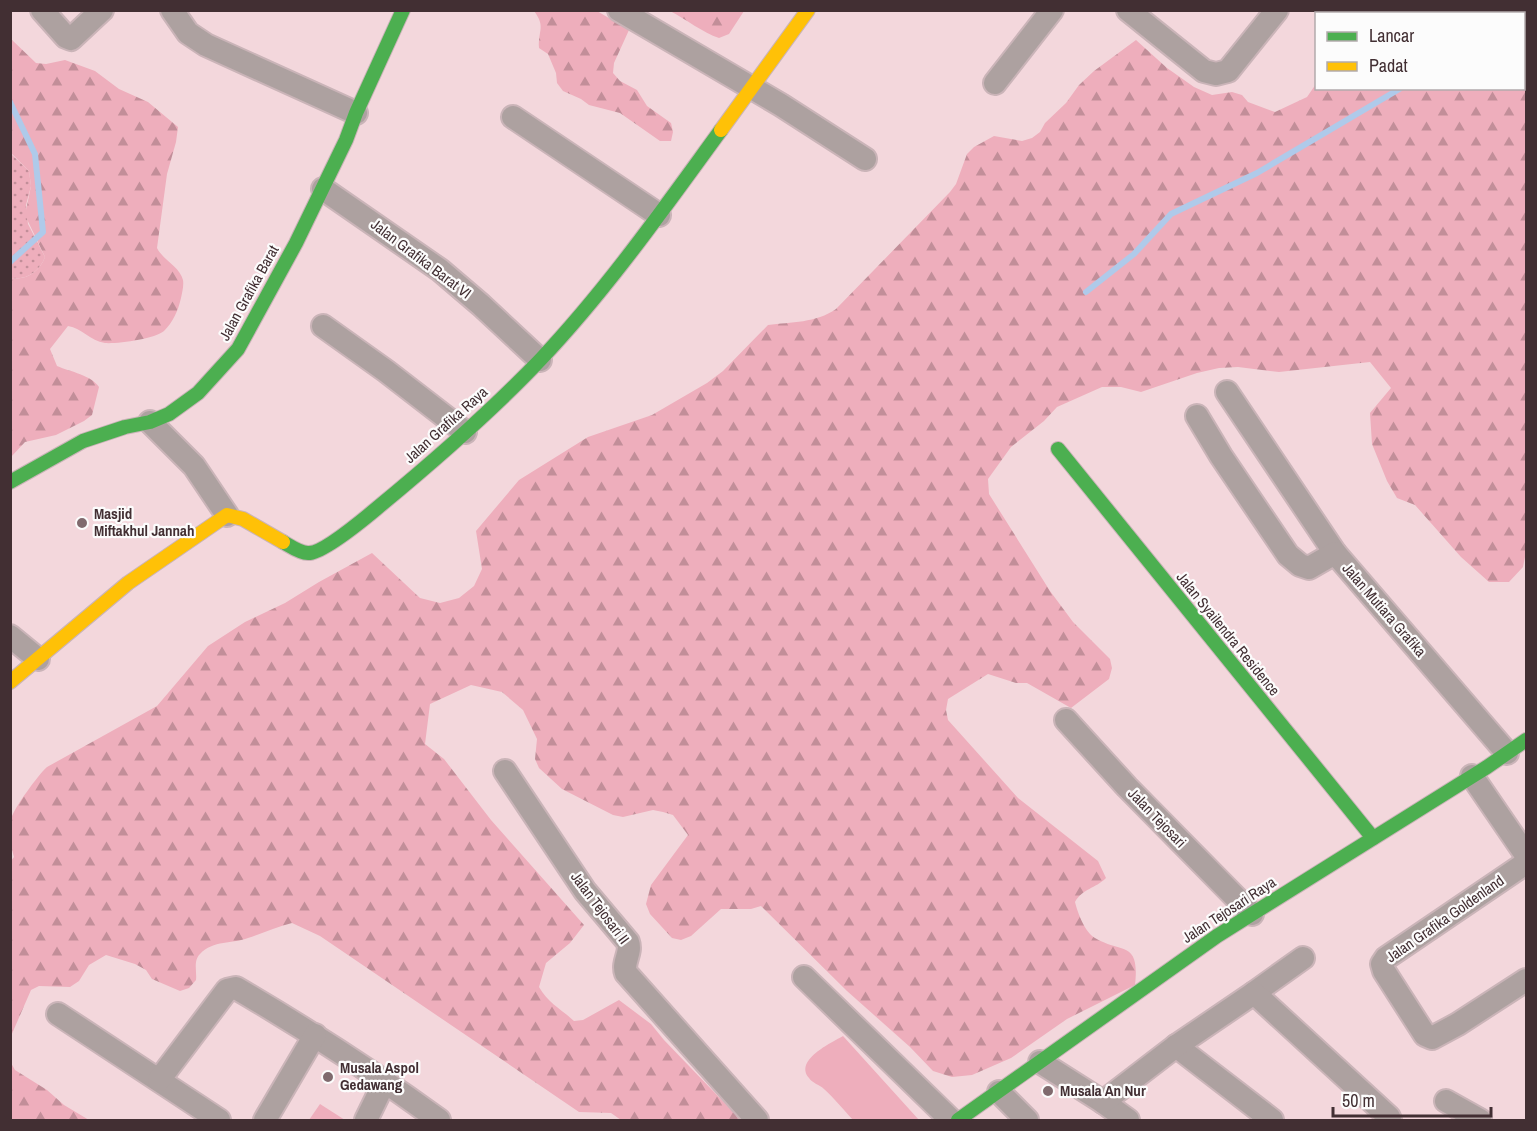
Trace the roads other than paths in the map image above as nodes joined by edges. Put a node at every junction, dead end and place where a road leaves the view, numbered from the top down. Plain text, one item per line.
1 (42, 10) edge
2 (102, 10) edge
3 (172, 10) edge
4 (403, 10) edge
5 (619, 10) edge
6 (808, 10) edge
7 (1052, 10) edge
8 (1128, 10) edge
9 (1277, 10) edge
10 (995, 83) dead end
11 (751, 88) junction
12 (356, 113) junction
13 (513, 117) dead end
14 (865, 159) dead end
15 (323, 189) junction
16 (659, 215) junction
17 (323, 326) dead end
18 (540, 360) junction
19 (1227, 392) dead end
20 (1197, 416) dead end
21 (150, 422) junction
22 (465, 432) junction
23 (1058, 449) dead end
24 (10, 482) edge
25 (227, 515) junction
26 (1335, 553) junction
27 (10, 636) edge
28 (38, 659) junction
29 (10, 682) edge
30 (1066, 720) dead end
31 (1527, 740) edge
32 (1507, 753) junction
33 (505, 771) dead end
34 (1472, 776) junction
35 (1373, 838) junction
36 (1527, 855) edge
37 (1527, 863) edge
38 (1252, 914) junction
39 (1303, 958) dead end
40 (804, 977) dead end
41 (1527, 980) edge
42 (1254, 993) junction
43 (58, 1014) dead end
44 (315, 1035) junction
45 (1176, 1046) junction
46 (1040, 1062) junction
47 (159, 1080) junction
48 (385, 1081) junction
49 (999, 1092) junction
50 (1446, 1101) dead end
51 (1103, 1102) junction
52 (219, 1120) edge
53 (265, 1120) edge
54 (366, 1120) edge
55 (439, 1120) edge
56 (757, 1120) edge
57 (951, 1120) edge
58 (958, 1120) edge
59 (1027, 1120) edge
60 (1128, 1120) edge
61 (1272, 1120) edge
62 (1390, 1120) edge
63 (1480, 1120) edge

1 - 2 street
3 - 12 street
4 - 12 street, Jalan Grafika Barat
5 - 11 street
6 - 11 street, Jalan Grafika Raya
7 - 10 street
8 - 9 street
11 - 14 street
11 - 16 street, Jalan Grafika Raya
12 - 15 street, Jalan Grafika Barat
13 - 16 street
15 - 18 street, Jalan Grafika Barat VI
15 - 21 street, Jalan Grafika Barat
16 - 18 street, Jalan Grafika Raya
17 - 22 street
18 - 22 street, Jalan Grafika Raya
19 - 26 street
20 - 26 street, Jalan Mutiara Grafika
21 - 24 street, Jalan Grafika Barat
21 - 25 street
22 - 25 street, Jalan Grafika Raya
23 - 35 street, Jalan Syailendra Residence
25 - 28 street
26 - 32 street, Jalan Mutiara Grafika
27 - 28 street
28 - 29 street
30 - 38 street, Jalan Tejosari
31 - 32 street, Jalan Tejosari Raya
32 - 34 street, Jalan Tejosari Raya
33 - 56 street, Jalan Tejosari II
34 - 35 street, Jalan Tejosari Raya
34 - 36 street
35 - 38 street, Jalan Tejosari Raya
37 - 41 street, Jalan Grafika Goldenland
38 - 46 street, Jalan Tejosari Raya
39 - 42 street
40 - 57 street
42 - 45 street
42 - 62 street
43 - 47 street
44 - 47 street
44 - 48 street
44 - 53 street
45 - 51 street
45 - 61 street
46 - 49 street, Jalan Tejosari Raya
46 - 51 street
47 - 52 street
48 - 54 street
48 - 55 street
49 - 58 street, Jalan Tejosari Raya
49 - 59 street
50 - 63 street
51 - 60 street

